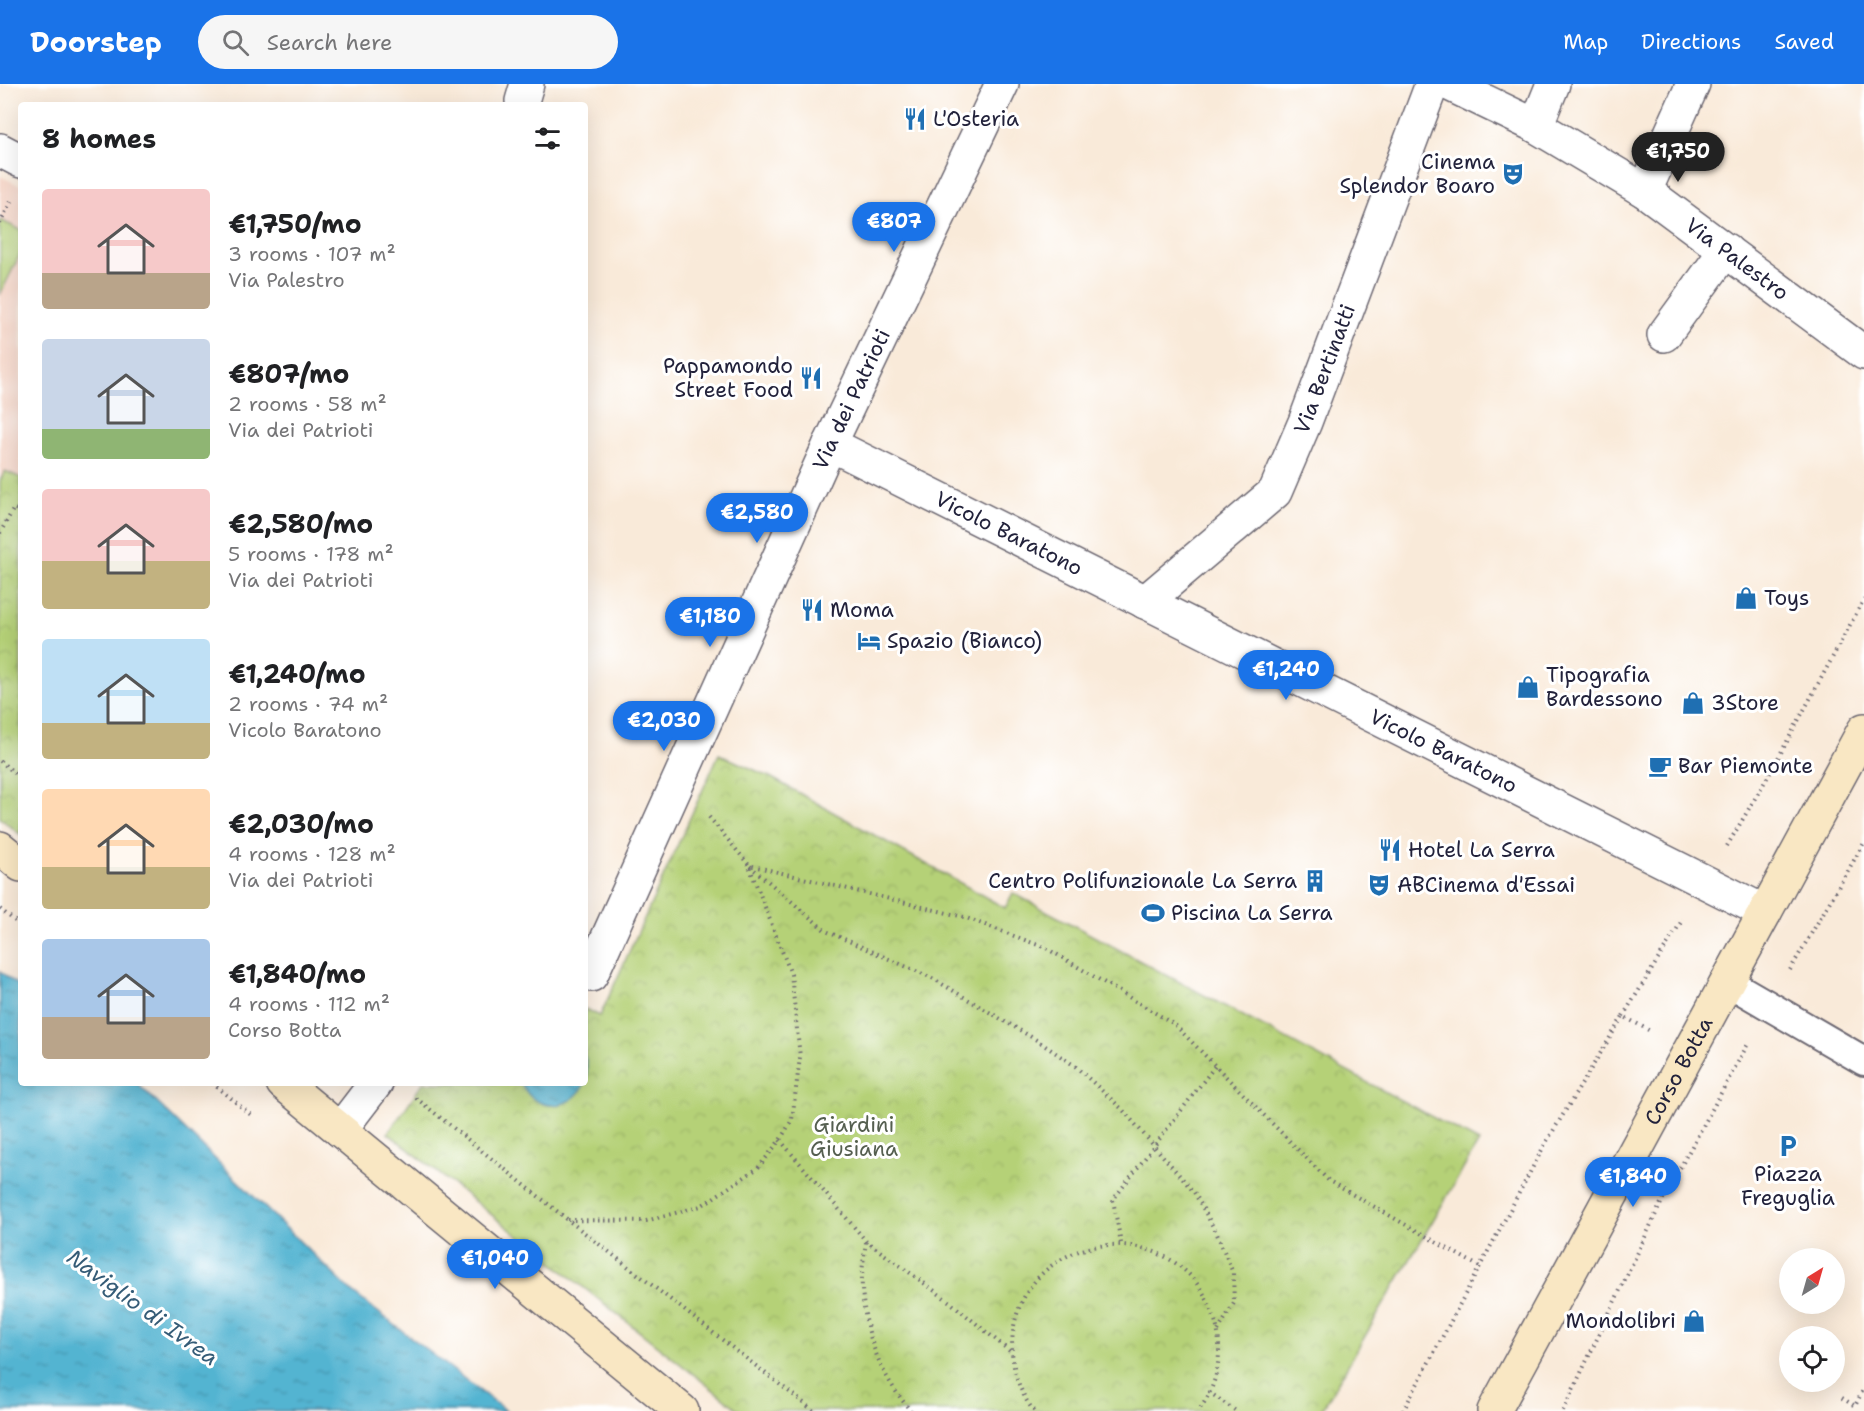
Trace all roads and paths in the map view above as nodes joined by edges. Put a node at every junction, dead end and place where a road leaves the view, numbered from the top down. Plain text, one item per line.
1 (527, 84) edge
2 (1002, 84) edge
3 (1432, 84) edge
4 (1449, 84) edge
5 (1553, 84) edge
6 (1692, 84) edge
7 (522, 102) edge
8 (1536, 126) junction
9 (0, 150) edge
10 (18, 159) edge
11 (1645, 191) junction
12 (12, 200) dead end
13 (0, 224) edge
14 (1726, 250) junction
15 (1664, 335) dead end
16 (1864, 353) edge
17 (830, 444) junction
18 (18, 510) edge
19 (0, 534) edge
20 (1864, 599) edge
21 (1145, 602) junction
22 (1864, 730) edge
23 (0, 761) edge
24 (18, 776) edge
25 (679, 780) junction
26 (1864, 843) edge
27 (0, 848) edge
28 (18, 863) edge
29 (749, 865) junction
30 (1705, 883) junction
31 (0, 909) edge
32 (1765, 912) junction
33 (18, 924) edge
34 (588, 974) edge
35 (1728, 982) junction
36 (1769, 1005) junction
37 (1623, 1016) junction
38 (1688, 1053) junction
39 (1864, 1061) edge
40 (1215, 1066) junction
41 (287, 1086) edge
42 (374, 1086) edge
43 (413, 1096) dead end
44 (340, 1130) junction
45 (780, 1140) junction
46 (1155, 1145) junction
47 (568, 1220) junction
48 (866, 1241) junction
49 (1121, 1244) junction
50 (1480, 1267) junction
51 (1218, 1331) junction
52 (1012, 1353) junction
53 (1864, 1388) edge
54 (1209, 1392) junction
55 (1842, 1398) dead end
56 (682, 1411) edge
57 (814, 1411) edge
58 (911, 1411) edge
59 (1034, 1411) edge
60 (1197, 1411) edge
61 (1236, 1411) edge
62 (1403, 1411) edge
63 (1494, 1411) edge
64 (1563, 1411) edge

1 - 7 street
2 - 17 street, Via dei Patrioti
3 - 21 street, Via Bertinatti
4 - 8 street, Via Palestro
5 - 8 street
6 - 11 street
8 - 11 street, Via Palestro
9 - 10 street
11 - 14 street, Via Palestro
12 - 13 path
14 - 15 street
14 - 16 street, Via Palestro
17 - 21 street, Vicolo Baratono
17 - 25 street, Via dei Patrioti
18 - 19 path
20 - 30 path
21 - 30 street, Vicolo Baratono
22 - 32 main road, Corso Botta
23 - 24 path
25 - 29 path
25 - 34 street, Via dei Patrioti
26 - 36 path
27 - 28 main road
29 - 40 path
29 - 45 path
29 - 46 path
30 - 32 street, Vicolo Baratono
30 - 37 path
31 - 33 path
32 - 35 main road, Corso Botta
35 - 36 lane
35 - 38 main road, Corso Botta
36 - 39 lane
36 - 64 path
37 - 38 path
37 - 50 path
38 - 63 main road, Corso Botta
40 - 46 path
40 - 50 path
41 - 44 main road
42 - 44 street
43 - 47 path
44 - 56 main road
45 - 47 path
45 - 48 path
46 - 49 path
46 - 51 path
47 - 57 path
48 - 52 path
48 - 58 path
49 - 51 path
49 - 52 path
50 - 62 path
51 - 54 path
52 - 59 path
53 - 55 path
54 - 60 path
54 - 61 path

